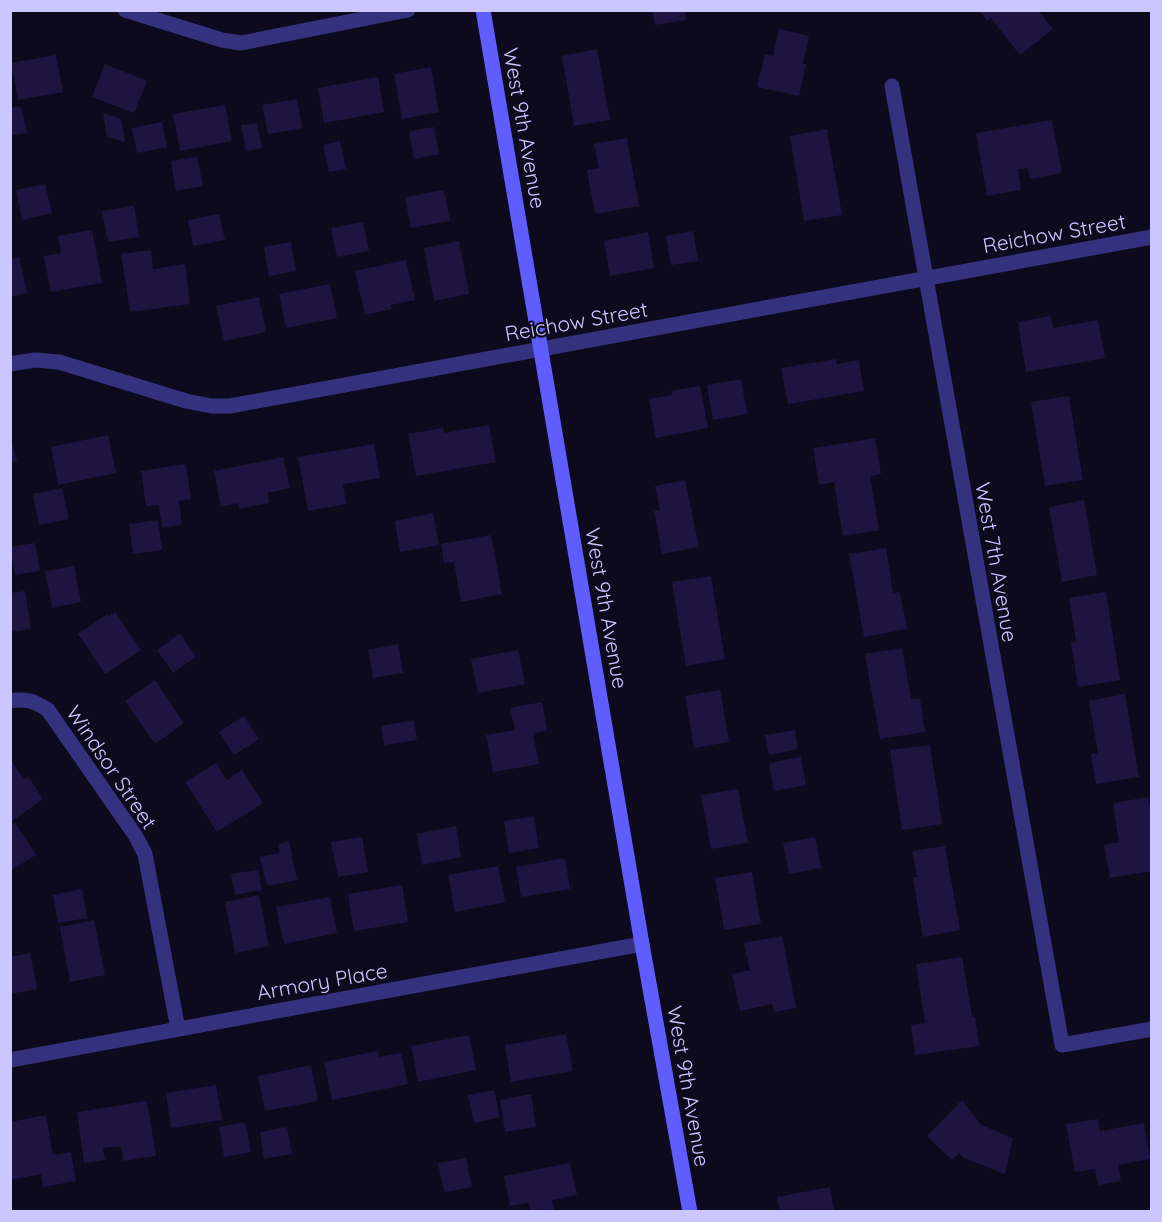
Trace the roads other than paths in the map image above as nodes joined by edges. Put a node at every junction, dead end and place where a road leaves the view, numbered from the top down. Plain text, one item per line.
1 (125, 10) edge
2 (408, 10) edge
3 (483, 10) edge
4 (892, 86) dead end
5 (1152, 237) edge
6 (925, 278) junction
7 (542, 349) junction
8 (10, 364) edge
9 (10, 701) edge
10 (642, 944) junction
11 (178, 1029) junction
12 (1152, 1029) edge
13 (10, 1060) edge
14 (690, 1212) edge

1 - 2 street
3 - 7 main road, West 9th Avenue
4 - 6 street, West 7th Avenue
5 - 6 street, Reichow Street
6 - 7 street, Reichow Street
6 - 12 street, West 7th Avenue
7 - 8 street, Reichow Street
7 - 10 main road, West 9th Avenue
9 - 11 street, Windsor Street
10 - 11 street, Armory Place
10 - 14 main road, West 9th Avenue
11 - 13 street, Armory Place

